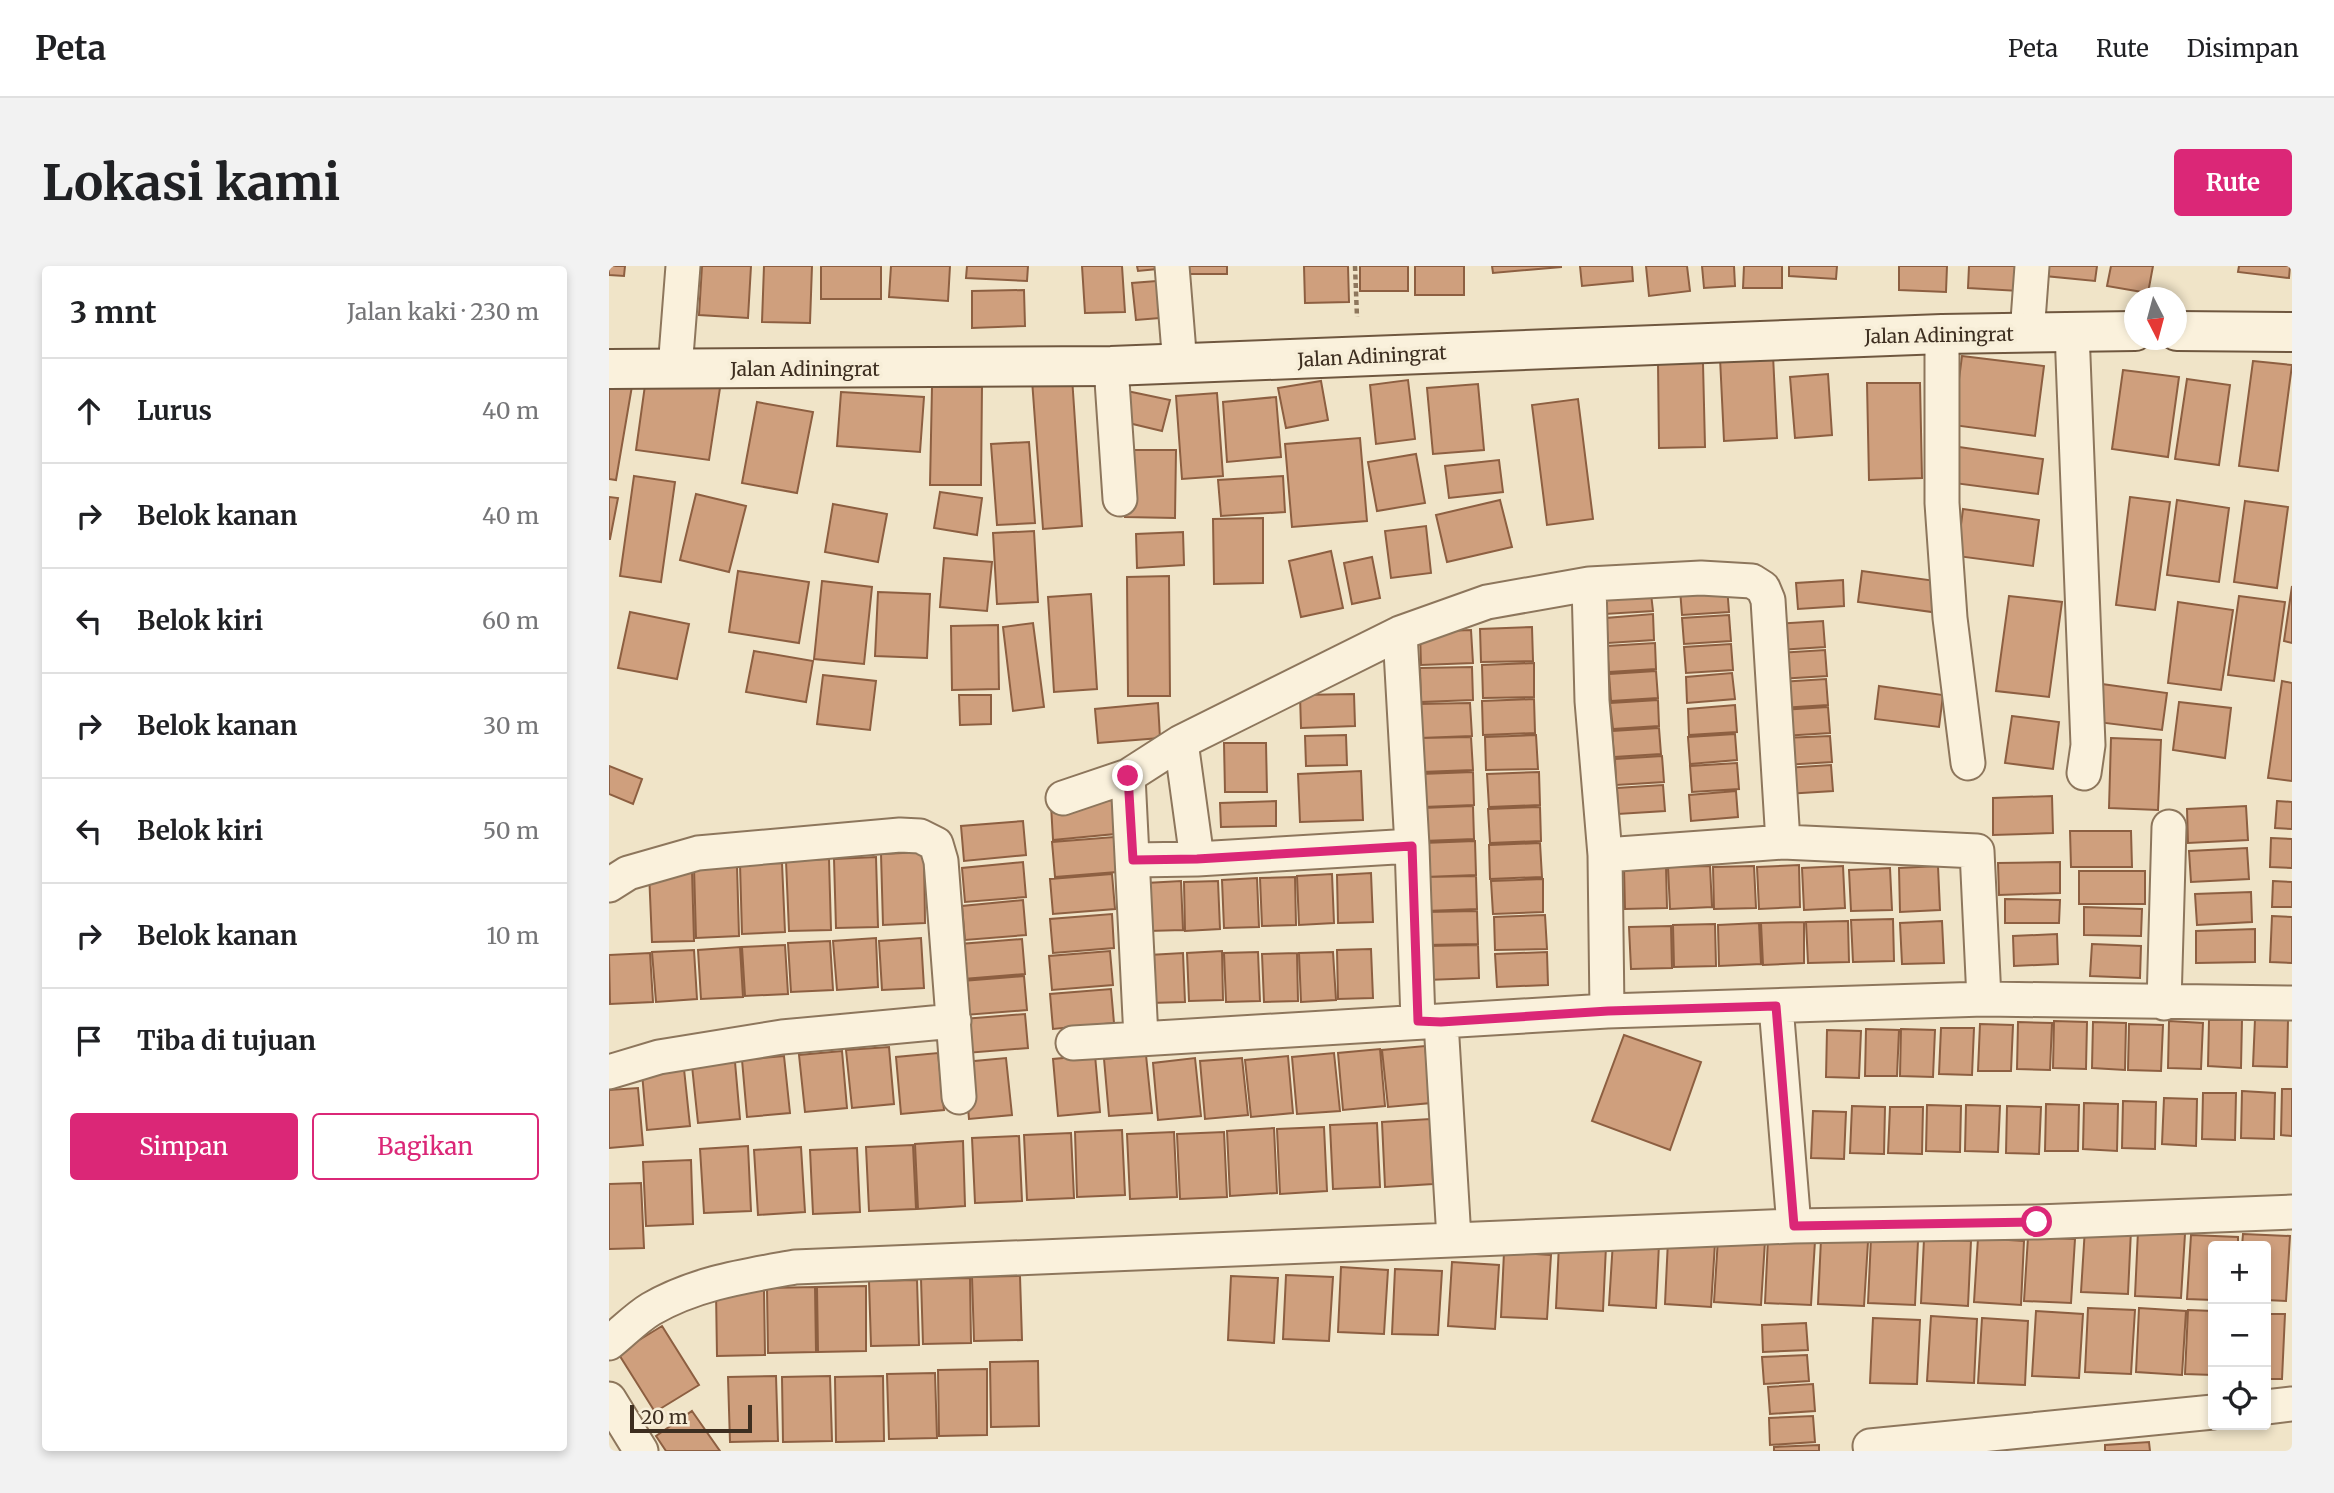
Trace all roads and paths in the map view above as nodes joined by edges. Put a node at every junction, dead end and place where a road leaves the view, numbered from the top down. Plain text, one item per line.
1 (683, 266) edge
2 (1172, 266) edge
3 (1355, 266) edge
4 (2032, 266) edge
5 (2072, 331) junction
6 (2124, 331) edge
7 (2187, 331) edge
8 (2292, 332) edge
9 (1942, 334) junction
10 (2027, 334) junction
11 (1359, 357) junction
12 (1180, 365) junction
13 (1111, 366) junction
14 (609, 369) edge
15 (675, 369) junction
16 (1120, 499) dead end
17 (1589, 584) junction
18 (1400, 633) junction
19 (1181, 743) junction
20 (1968, 763) dead end
21 (2084, 773) dead end
22 (1128, 776) junction
23 (1063, 798) dead end
24 (2169, 827) dead end
25 (1783, 842) junction
26 (1412, 846) junction
27 (1605, 855) junction
28 (1197, 859) junction
29 (1133, 860) junction
30 (609, 885) edge
31 (1984, 999) junction
32 (2164, 1003) junction
33 (2292, 1003) edge
34 (1776, 1006) junction
35 (1608, 1011) junction
36 (954, 1021) junction
37 (1429, 1021) junction
38 (1141, 1038) junction
39 (1073, 1043) dead end
40 (609, 1072) edge
41 (959, 1097) dead end
42 (2292, 1212) edge
43 (1794, 1226) junction
44 (1454, 1239) junction
45 (609, 1343) edge
46 (609, 1399) edge
47 (2292, 1404) edge
48 (2271, 1406) edge
49 (2208, 1413) edge
50 (2092, 1437) edge
51 (641, 1451) edge
52 (1871, 1451) edge

1 - 15 street
2 - 12 street
3 - 11 path
4 - 10 street
5 - 6 street, Jalan Adiningrat
5 - 10 street, Jalan Adiningrat
5 - 21 street
7 - 8 street
9 - 10 street, Jalan Adiningrat
9 - 11 street, Jalan Adiningrat
9 - 20 street
11 - 12 street, Jalan Adiningrat
12 - 13 street, Jalan Adiningrat
13 - 15 street, Jalan Adiningrat
13 - 16 street
14 - 15 street, Jalan Adiningrat
17 - 18 street
17 - 25 street
17 - 27 street
18 - 19 street
18 - 26 street
19 - 22 street
19 - 28 street
22 - 23 street
22 - 29 street
24 - 32 street
25 - 27 street
25 - 31 street
26 - 28 street
26 - 37 street
27 - 35 street
28 - 29 street
29 - 38 street
30 - 36 street
31 - 32 street
31 - 34 street
32 - 33 street
34 - 35 street
34 - 43 street
35 - 37 street
36 - 40 street
36 - 41 street
37 - 38 street
37 - 44 street
38 - 39 street
42 - 43 street
43 - 44 street
44 - 45 street
46 - 51 street
47 - 48 street
49 - 50 street
50 - 52 street

